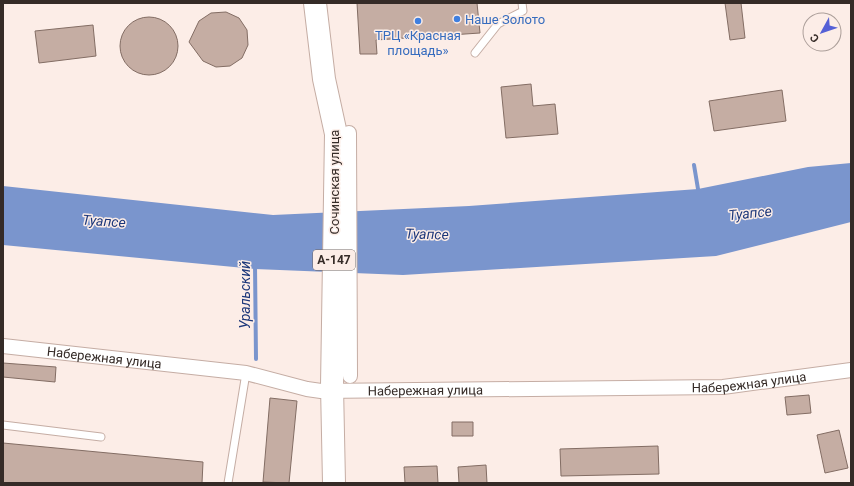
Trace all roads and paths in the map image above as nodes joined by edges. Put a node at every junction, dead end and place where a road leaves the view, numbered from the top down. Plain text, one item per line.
1 (315, 3) edge
2 (522, 3) edge
3 (474, 53) dead end
4 (3, 346) edge
5 (851, 370) edge
6 (246, 373) junction
7 (338, 384) junction
8 (3, 425) edge
9 (101, 437) dead end
10 (228, 483) edge
11 (334, 483) edge

1 - 7 highway, Сочинская улица / А-147
2 - 3 lane
4 - 6 street, Набережная улица
5 - 7 street, Набережная улица
6 - 7 street, Набережная улица
6 - 10 lane
7 - 11 highway, Сочинская улица / А-147
8 - 9 lane

